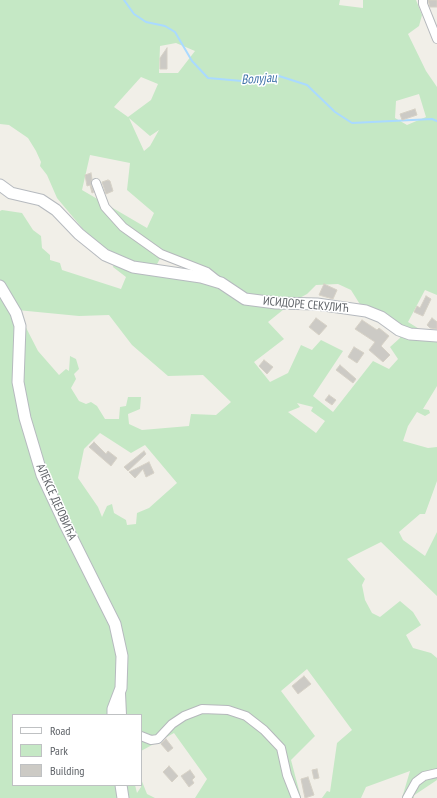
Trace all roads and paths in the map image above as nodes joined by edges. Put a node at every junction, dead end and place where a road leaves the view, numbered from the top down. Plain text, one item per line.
1 (423, 0) edge
2 (437, 39) edge
3 (96, 183) dead end
4 (0, 185) edge
5 (221, 283) junction
6 (0, 286) edge
7 (437, 336) edge
8 (121, 688) junction
9 (113, 714) edge
10 (122, 714) edge
11 (142, 736) edge
12 (437, 773) edge
13 (121, 786) edge
14 (123, 798) edge
15 (296, 798) edge
16 (407, 798) edge

1 - 2 street
3 - 5 street, ИСИДОРЕ СЕКУЛИЋ
4 - 5 street, ИСИДОРЕ СЕКУЛИЋ
5 - 7 street, ИСИДОРЕ СЕКУЛИЋ
6 - 8 street, АЛЕКСЕ ДЕЈОВИЋА
8 - 9 street, АЛЕКСЕ ДЕЈОВИЋА
8 - 10 street
11 - 15 street
12 - 16 street
13 - 14 street

